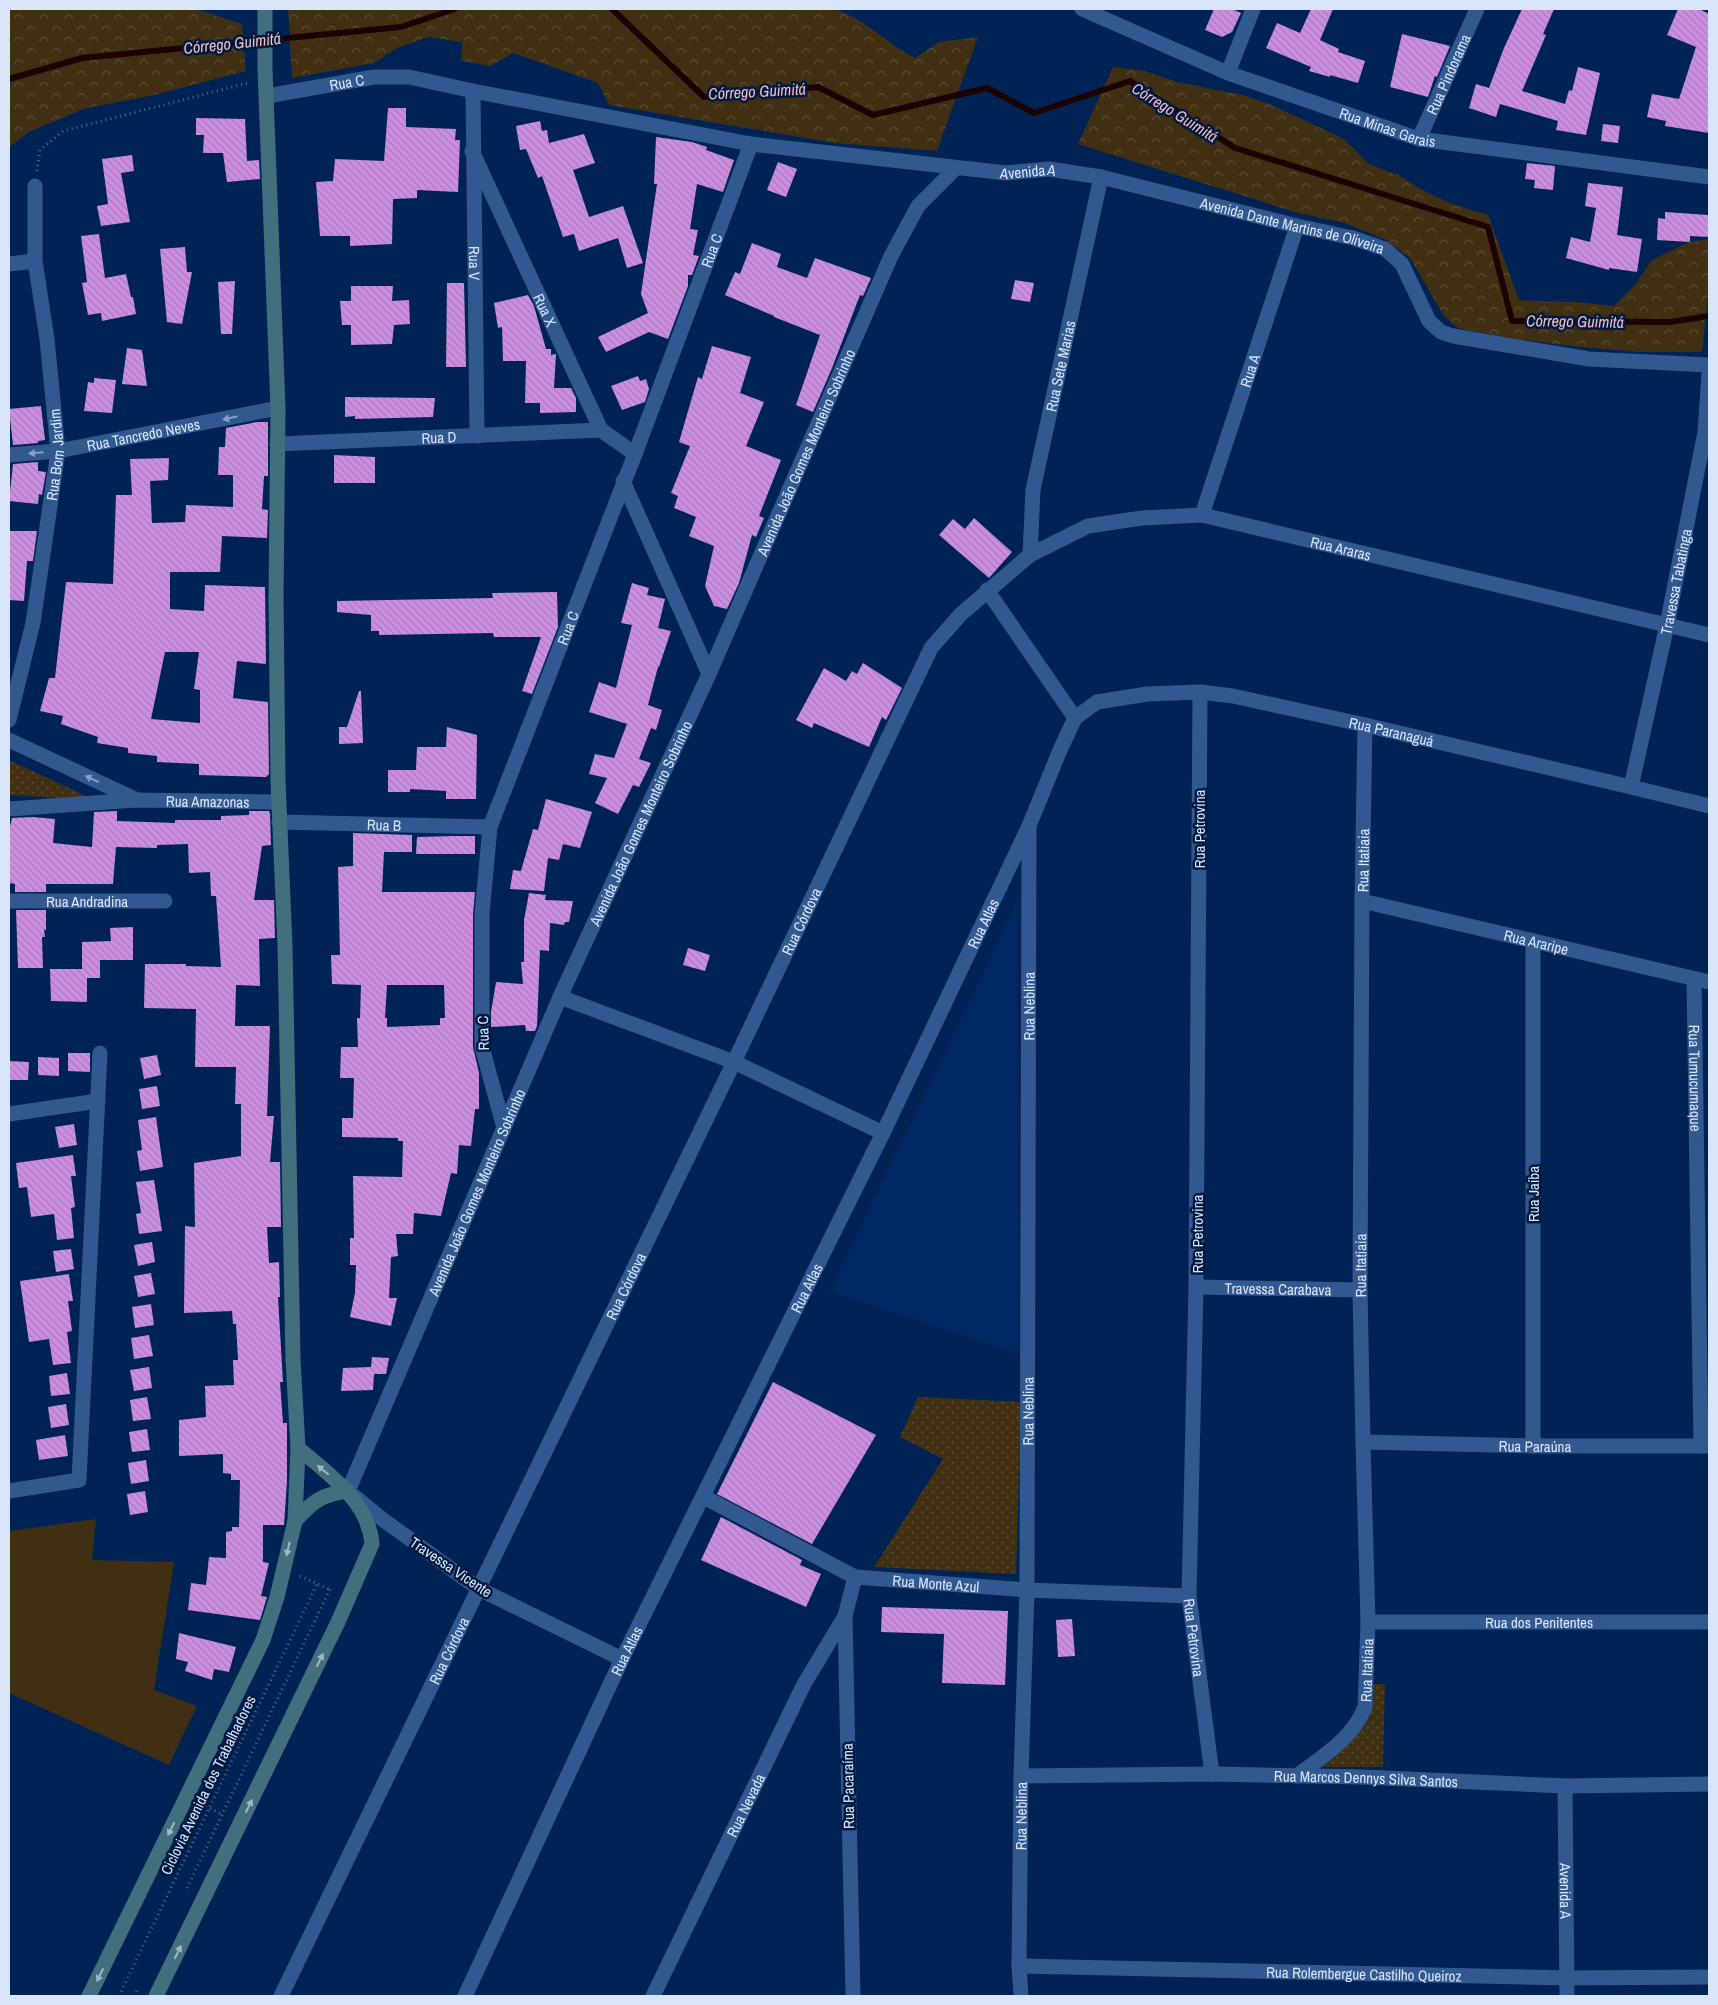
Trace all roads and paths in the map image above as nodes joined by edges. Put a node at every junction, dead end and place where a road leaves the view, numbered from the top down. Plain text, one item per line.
1 (1252, 9) edge
2 (1477, 9) edge
3 (1088, 10) edge
4 (265, 14) edge
5 (1228, 73) junction
6 (265, 74) junction
7 (473, 92) junction
8 (267, 96) junction
9 (1419, 139) junction
10 (751, 144) junction
11 (472, 152) junction
12 (956, 168) junction
13 (1101, 176) junction
14 (1709, 177) edge
15 (34, 186) joint
16 (1297, 226) junction
17 (36, 261) junction
18 (9, 264) edge
19 (1709, 365) edge
20 (1709, 374) edge
21 (278, 408) junction
22 (601, 430) junction
23 (1707, 434) edge
24 (476, 436) junction
25 (277, 444) junction
26 (58, 451) junction
27 (635, 454) junction
28 (9, 455) edge
29 (623, 481) junction
30 (1202, 515) junction
31 (1030, 555) junction
32 (987, 590) junction
33 (1667, 625) junction
34 (1709, 635) edge
35 (709, 674) junction
36 (1200, 692) junction
37 (1075, 718) junction
38 (9, 720) edge
39 (1365, 725) junction
40 (9, 740) edge
41 (1631, 788) junction
42 (136, 800) junction
43 (278, 802) junction
44 (1709, 806) edge
45 (9, 809) edge
46 (279, 822) junction
47 (1029, 826) junction
48 (490, 827) junction
49 (165, 901) dead end
50 (1362, 901) junction
51 (9, 902) edge
52 (1533, 941) junction
53 (1694, 979) junction
54 (1709, 982) edge
55 (560, 997) junction
56 (100, 1053) dead end
57 (734, 1062) junction
58 (98, 1101) junction
59 (9, 1114) edge
60 (504, 1128) junction
61 (883, 1133) junction
62 (1196, 1287) junction
63 (1360, 1290) junction
64 (1362, 1442) junction
65 (1533, 1446) junction
66 (1705, 1446) edge
67 (298, 1448) junction
68 (9, 1491) edge
69 (348, 1491) junction
70 (704, 1497) junction
71 (295, 1521) junction
72 (284, 1568) junction
73 (855, 1577) junction
74 (317, 1584) junction
75 (330, 1589) junction
76 (479, 1589) junction
77 (1026, 1590) junction
78 (1190, 1596) junction
79 (348, 1598) junction
80 (845, 1616) junction
81 (1368, 1622) junction
82 (1709, 1622) edge
83 (622, 1659) junction
84 (1212, 1774) junction
85 (1021, 1776) junction
86 (1297, 1776) junction
87 (1709, 1784) edge
88 (1565, 1786) junction
89 (187, 1797) junction
90 (210, 1808) junction
91 (222, 1814) junction
92 (241, 1823) junction
93 (184, 1892) dead end
94 (1019, 1966) junction
95 (1709, 1977) edge
96 (1567, 1978) junction
97 (138, 1988) dead end
98 (89, 1996) edge
99 (119, 1996) edge
100 (134, 1996) edge
101 (156, 1996) edge
102 (281, 1996) edge
103 (465, 1996) edge
104 (653, 1996) edge
105 (852, 1996) edge
106 (1021, 1996) edge
107 (1567, 1996) edge

1 - 5 street
2 - 9 street, Rua Pindorama
3 - 5 street, Rua Minas Gerais
4 - 6 main road
5 - 9 street, Rua Minas Gerais
6 - 8 main road
6 - 15 path
7 - 8 street, Rua C
7 - 10 street, Rua C
7 - 11 street, Rua V
8 - 21 main road
9 - 14 street, Rua Minas Gerais
10 - 12 street, Rua C
10 - 27 street, Rua C
11 - 22 street, Rua X
11 - 24 street, Rua V
12 - 13 street, Avenida A
12 - 35 street, Avenida João Gomes Monteiro Sobrinho
13 - 16 street, Avenida Dante Martins de Oliveira
13 - 31 street, Rua Sete Marias
15 - 17 street, Rua Bom Jardim
16 - 19 street, Avenida Dante Martins de Oliveira
16 - 30 street, Rua A
17 - 18 street
17 - 26 street, Rua Bom Jardim
20 - 23 street, Travessa Tabatinga
21 - 25 main road
21 -> 26 street, Rua Tancredo Neves
22 - 24 street, Rua D
22 - 27 street, Rua X
23 - 33 street, Travessa Tabatinga
24 - 25 street, Rua D
25 - 43 main road
26 -> 28 street, Rua Tancredo Neves
26 - 38 street, Rua Bom Jardim
27 - 29 street, Rua C
29 - 35 street
29 - 48 street, Rua C
30 - 31 street, Rua Araras
30 - 33 street, Rua Araras
31 - 32 street, Rua Araras
32 - 37 street
32 - 57 street, Rua Córdova
33 - 34 street, Rua Araras
33 - 41 street, Travessa Tabatinga
35 - 55 street, Avenida João Gomes Monteiro Sobrinho
36 - 37 street, Rua Paranaguá
36 - 39 street, Rua Paranaguá
36 - 62 street, Rua Petrovina
37 - 47 street, Rua Atlas
39 - 41 street, Rua Paranaguá
39 - 50 street, Rua Itatiaia
42 -> 40 street, Rua Amazonas
41 - 44 street, Rua Paranaguá
42 - 43 street, Rua Amazonas
42 - 45 street, Rua Amazonas
43 - 46 main road
46 - 48 street, Rua B
46 - 67 main road
47 - 61 street, Rua Atlas
47 - 77 street, Rua Neblina
48 - 60 street, Rua C
49 - 51 street, Rua Andradina
50 - 52 street, Rua Araripe
50 - 63 street, Rua Itatiaia
52 - 53 street, Rua Araripe
52 - 65 street, Rua Jaíba
53 - 54 street, Rua Araripe
53 - 66 street, Rua Tumucumaque
55 - 57 street
55 - 60 street, Avenida João Gomes Monteiro Sobrinho
56 - 58 street
57 - 61 street
57 - 76 street, Rua Córdova
58 - 59 street
58 - 68 street
60 - 69 street, Avenida João Gomes Monteiro Sobrinho
61 - 70 street, Rua Atlas
62 - 63 street, Travessa Carabava
62 - 78 street, Rua Petrovina
63 - 64 street, Rua Itatiaia
64 - 65 street, Rua Paraúna
64 - 81 street, Rua Itatiaia
65 - 66 street, Rua Paraúna
69 -> 67 main road, Travessa Vicente
67 - 71 main road
69 - 71 main road
69 - 76 street, Travessa Vicente
69 - 79 main road
70 - 73 street, Rua Monte Azul
70 - 83 street, Rua Atlas
71 -> 72 main road
72 - 74 path
72 - 89 main road
73 - 77 street, Rua Monte Azul
73 - 80 street, Rua Pacaraíma
74 - 75 path
74 - 90 path, Ciclovia Avenida dos Trabalhadores
75 - 79 path
75 - 91 path, Ciclovia Avenida dos Trabalhadores
76 - 83 street, Travessa Vicente
76 - 102 street, Rua Córdova
77 - 78 street, Rua Monte Azul
77 - 85 street, Rua Neblina
78 - 84 street, Rua Petrovina
92 -> 79 main road
80 - 104 street, Rua Nevada
80 - 105 street, Rua Pacaraíma
81 - 82 street, Rua dos Penitentes
81 - 86 street, Rua Itatiaia
83 - 103 street, Rua Atlas
84 - 85 street, Rua Marcos Dennys Silva Santos
84 - 86 street, Rua Marcos Dennys Silva Santos
85 - 94 street, Rua Neblina
86 - 88 street, Rua Marcos Dennys Silva Santos
87 - 88 street, Rua Marcos Dennys Silva Santos
88 - 96 street, Avenida A
89 - 90 path
89 -> 98 main road
90 - 91 path
90 - 99 path, Ciclovia Avenida dos Trabalhadores
91 - 92 path
91 - 93 path, Ciclovia Avenida dos Trabalhadores
101 -> 92 main road
94 - 96 street, Rua Rolembergue Castilho Queiroz
94 - 106 street, Rua Neblina
95 - 96 street, Rua Rolembergue Castilho Queiroz
96 - 107 street, Avenida A
97 - 100 path

